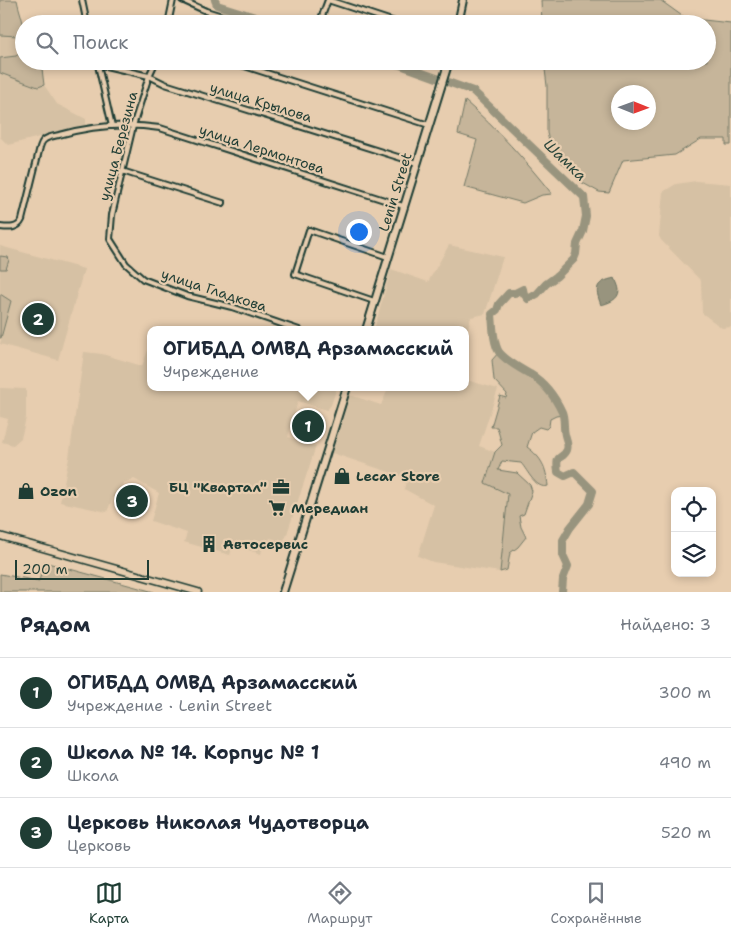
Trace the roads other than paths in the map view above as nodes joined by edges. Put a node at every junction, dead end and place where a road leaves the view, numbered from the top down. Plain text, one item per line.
1 (82, 0) edge
2 (173, 0) edge
3 (182, 0) edge
4 (328, 0) edge
5 (463, 0) edge
6 (85, 15) edge
7 (170, 15) edge
8 (219, 15) edge
9 (322, 15) edge
10 (374, 15) edge
11 (460, 15) edge
12 (99, 70) edge
13 (125, 70) edge
14 (152, 70) edge
15 (257, 70) edge
16 (447, 70) edge
17 (149, 76) junction
18 (429, 125) junction
19 (112, 126) junction
20 (133, 126) junction
21 (417, 163) junction
22 (122, 171) junction
23 (223, 203) dead end
24 (404, 206) junction
25 (0, 227) edge
26 (110, 239) joint
27 (388, 256) junction
28 (374, 301) junction
29 (287, 326) edge
30 (367, 326) edge
31 (346, 391) edge
32 (0, 536) edge
33 (198, 592) edge
34 (283, 592) edge

1 - 6 street
2 - 7 street
3 - 8 street
4 - 9 street
4 - 10 street
5 - 11 main road
12 - 19 street
13 - 17 street, улица Крылова
14 - 17 street, улица Березина
15 - 18 street
16 - 18 main road, Lenin Street
17 - 20 street, улица Березина
17 - 21 street, улица Крылова
18 - 21 main road, Lenin Street
19 - 20 street, улица Лермонтова
19 - 25 street, улица Лермонтова
20 - 22 street, улица Березина
20 - 24 street, улица Лермонтова
21 - 24 main road, Lenin Street
22 - 23 street
22 - 26 street, улица Березина
24 - 27 main road, Lenin Street
26 - 29 street, улица Гладкова
27 - 28 main road, Lenin Street
27 - 28 street
28 - 30 main road, Lenin Street
31 - 34 main road
32 - 33 main road

